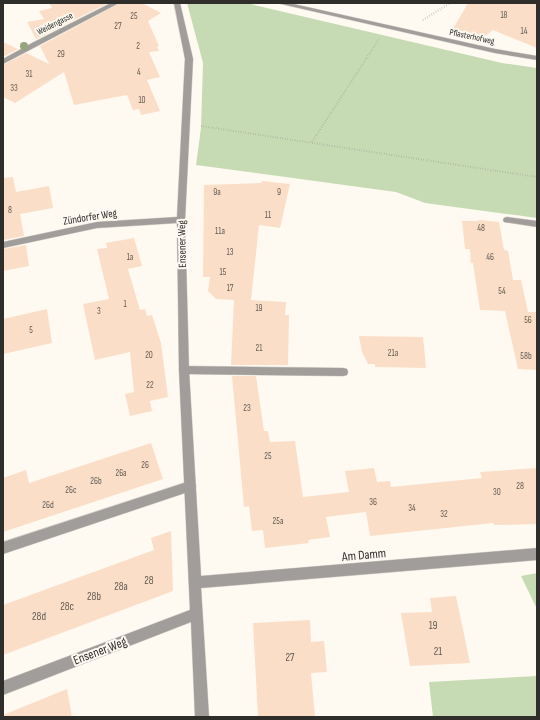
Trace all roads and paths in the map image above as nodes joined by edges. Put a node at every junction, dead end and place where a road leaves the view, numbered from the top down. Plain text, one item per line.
1 (116, 3) edge
2 (177, 3) edge
3 (280, 3) edge
4 (450, 3) edge
5 (386, 27) junction
6 (403, 32) junction
7 (537, 58) edge
8 (3, 62) edge
9 (186, 125) junction
10 (312, 142) junction
11 (537, 177) edge
12 (181, 220) junction
13 (507, 220) dead end
14 (537, 224) edge
15 (3, 245) edge
16 (184, 370) junction
17 (343, 372) dead end
18 (190, 486) junction
19 (3, 548) edge
20 (537, 554) edge
21 (194, 582) junction
22 (196, 614) junction
23 (3, 688) edge
24 (202, 717) edge

1 - 8 street, Weidengasse
2 - 9 street, Ensener Weg
3 - 5 street, Pflasterhofweg
4 - 6 path
5 - 6 street, Pflasterhofweg
5 - 10 path
6 - 7 street, Pflasterhofweg
9 - 10 path
9 - 12 street, Ensener Weg
10 - 11 path
12 - 15 street, Zündorfer Weg
12 - 16 street, Ensener Weg
13 - 14 street
16 - 17 street
16 - 18 street, Ensener Weg
18 - 19 street
18 - 21 street, Ensener Weg
20 - 21 street, Am Damm
21 - 22 street, Ensener Weg
22 - 23 street, Ensener Weg
22 - 24 street, Ensener Weg

